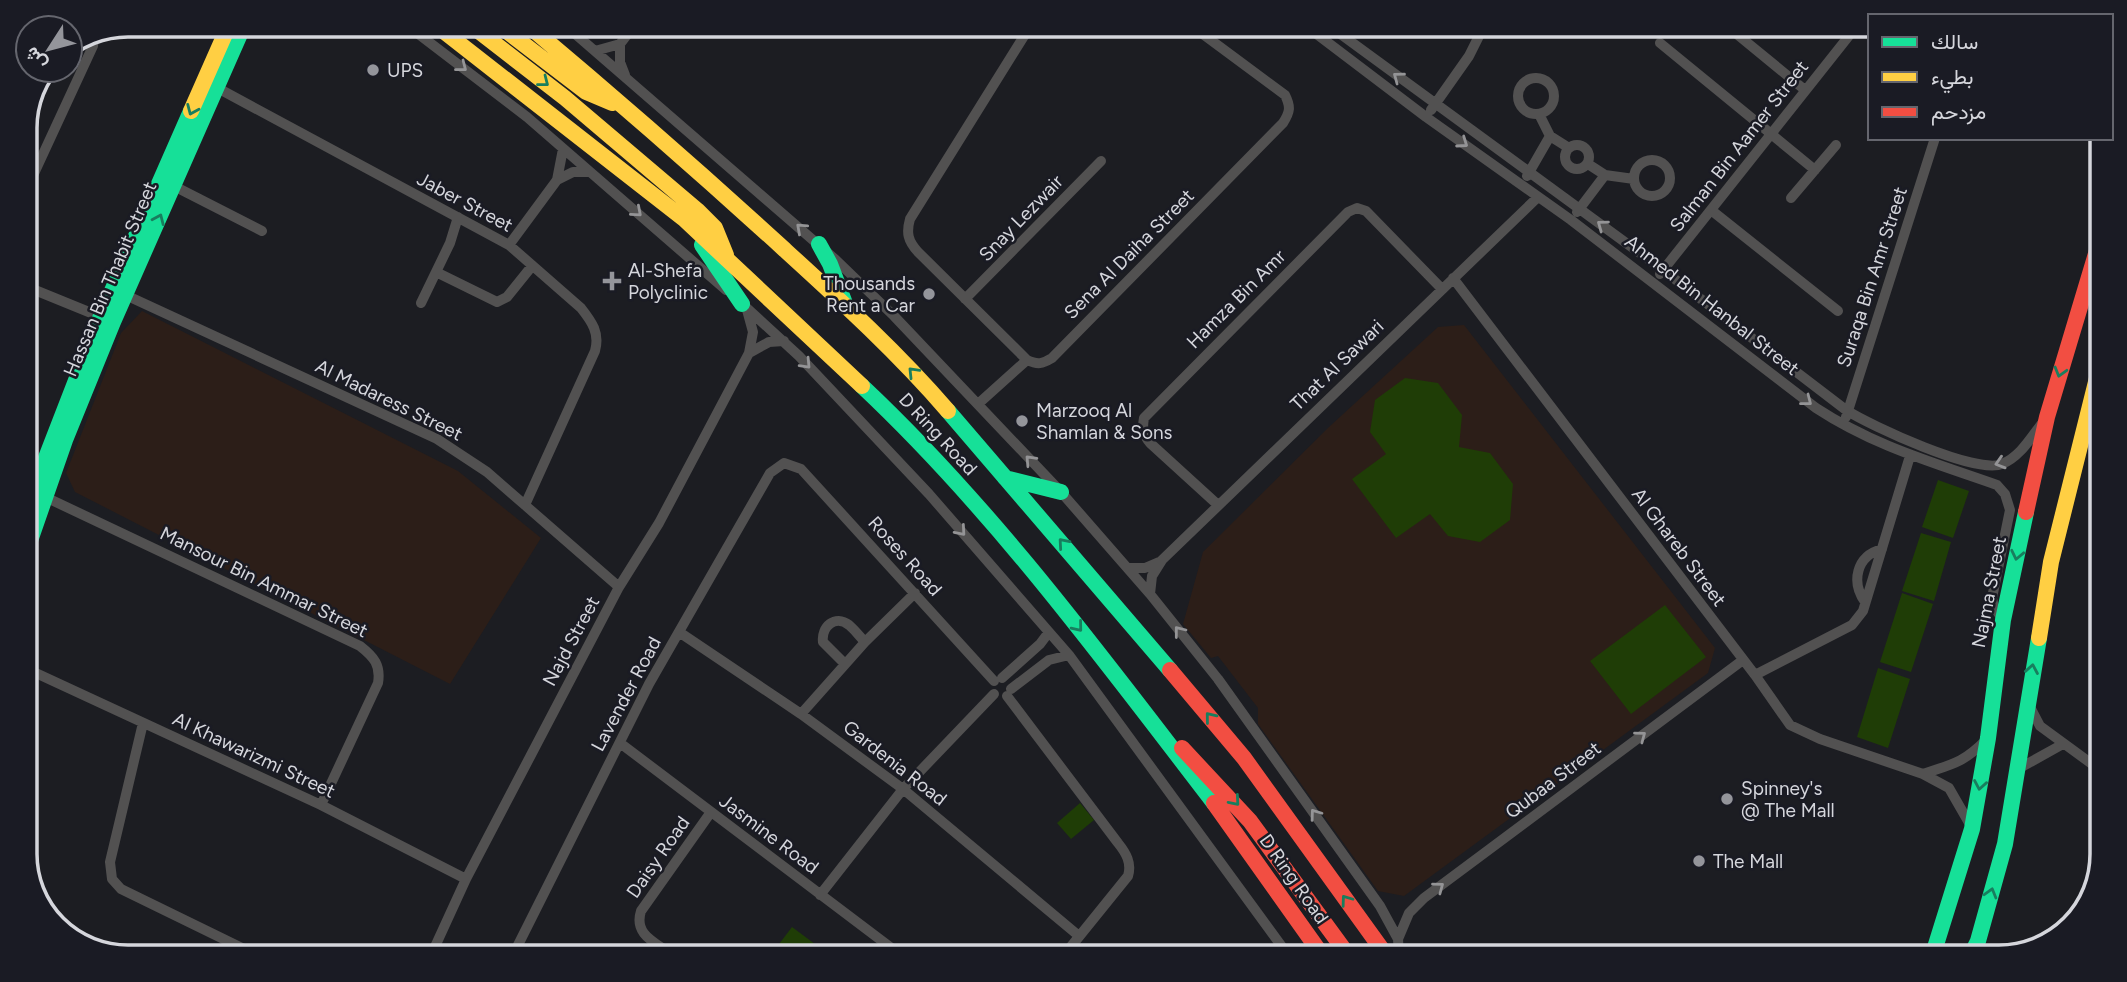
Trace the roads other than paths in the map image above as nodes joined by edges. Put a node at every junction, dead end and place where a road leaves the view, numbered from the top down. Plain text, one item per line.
1 (225, 37) edge
2 (237, 37) edge
3 (422, 37) edge
4 (451, 37) edge
5 (486, 37) edge
6 (514, 37) edge
7 (541, 37) edge
8 (579, 37) edge
9 (625, 37) edge
10 (1023, 37) edge
11 (1207, 37) edge
12 (1321, 37) edge
13 (1344, 37) edge
14 (1478, 37) edge
15 (1740, 37) edge
16 (1848, 37) edge
17 (1660, 43) dead end
18 (93, 44) edge
19 (620, 44) junction
20 (595, 51) junction
21 (627, 79) junction
22 (211, 82) junction
23 (1805, 90) junction
24 (1435, 105) junction
25 (625, 107) junction
26 (1539, 114) dead end
27 (1426, 117) junction
28 (1772, 132) junction
29 (1550, 136) junction
30 (1934, 140) edge
31 (1836, 145) dead end
32 (1569, 148) junction
33 (564, 149) junction
34 (1101, 161) dead end
35 (1588, 164) junction
36 (37, 168) edge
37 (1815, 170) junction
38 (1529, 172) junction
39 (591, 173) junction
40 (1605, 175) junction
41 (1634, 179) dead end
42 (557, 180) junction
43 (168, 181) junction
44 (1522, 184) junction
45 (1538, 197) junction
46 (1791, 198) dead end
47 (1580, 209) junction
48 (1711, 210) junction
49 (684, 219) junction
50 (1571, 219) junction
51 (462, 220) junction
52 (262, 231) dead end
53 (819, 244) junction
54 (509, 245) junction
55 (727, 258) junction
56 (534, 268) junction
57 (1663, 270) junction
58 (436, 272) junction
59 (2090, 274) edge
60 (1453, 278) junction
61 (1654, 282) junction
62 (1441, 288) junction
63 (37, 291) edge
64 (120, 292) junction
65 (965, 299) junction
66 (421, 303) dead end
67 (743, 304) junction
68 (846, 306) junction
69 (1838, 311) dead end
70 (107, 319) junction
71 (784, 341) junction
72 (749, 353) junction
73 (1027, 360) junction
74 (978, 404) junction
75 (2090, 406) edge
76 (1846, 410) junction
77 (2047, 417) junction
78 (1845, 427) junction
79 (1910, 456) junction
80 (1005, 478) junction
81 (39, 490) junction
82 (1061, 492) junction
83 (37, 493) edge
84 (37, 499) edge
85 (525, 505) junction
86 (1218, 505) junction
87 (1881, 549) junction
88 (1162, 560) junction
89 (1128, 568) junction
90 (619, 587) junction
91 (915, 593) junction
92 (1150, 594) junction
93 (1866, 602) junction
94 (2003, 620) junction
95 (679, 632) junction
96 (1049, 632) junction
97 (865, 642) junction
98 (1069, 655) junction
99 (1743, 660) junction
100 (845, 664) junction
101 (37, 674) edge
102 (1755, 675) junction
103 (998, 680) junction
104 (1009, 693) junction
105 (994, 694) junction
106 (2027, 700) junction
107 (800, 714) junction
108 (1150, 720) junction
109 (143, 723) junction
110 (1988, 738) junction
111 (620, 743) junction
112 (2063, 744) junction
113 (2090, 763) edge
114 (2018, 769) junction
115 (1923, 774) junction
116 (903, 789) junction
117 (321, 805) junction
118 (711, 812) junction
119 (1972, 829) junction
120 (466, 879) junction
121 (820, 895) junction
122 (1079, 936) junction
123 (1398, 939) junction
124 (236, 945) edge
125 (436, 945) edge
126 (518, 945) edge
127 (658, 945) edge
128 (887, 945) edge
129 (1072, 945) edge
130 (1281, 945) edge
131 (1315, 945) edge
132 (1341, 945) edge
133 (1379, 945) edge
134 (1398, 945) edge
135 (1936, 945) edge
136 (1976, 945) edge

1 - 22 main road, Hassan Bin Thabit Street
2 - 22 main road, Hassan Bin Thabit Street
3 -> 33 street
4 - 49 main road, D Ring Road
5 -> 55 main road
6 - 25 main road
7 - 25 main road, D Ring Road
8 - 20 street
9 - 19 street
10 - 65 street
11 - 73 street, Sena Al Daiha Street
12 - 27 street, Ahmed Bin Hanbal Street
24 -> 13 street, Ahmed Bin Hanbal Street
14 - 24 street
15 - 23 street
16 - 23 street, Salman Bin Aamer Street
17 - 28 street
18 - 36 street
19 - 20 street
19 - 21 street
20 - 21 street
53 -> 21 street
22 - 43 main road, Hassan Bin Thabit Street
22 - 51 street, Jaber Street
23 - 28 street, Salman Bin Aamer Street
24 - 27 street
24 - 38 street, Ahmed Bin Hanbal Street
25 - 68 main road, D Ring Road
26 - 29 street
27 -> 44 street, Ahmed Bin Hanbal Street
28 - 37 street
28 - 48 street, Salman Bin Aamer Street
29 - 32 street
29 - 38 street
30 - 76 street, Suraqa Bin Amr Street
31 - 37 street
32 - 35 street
32 - 35 street
33 - 39 street
33 - 42 street
34 - 65 street, Snay Lezwair
35 - 40 street
37 - 46 street
38 - 44 street
38 - 47 street, Ahmed Bin Hanbal Street
39 - 42 street
39 -> 67 street
40 - 41 street
40 - 47 street
42 - 54 street
43 - 52 street
43 - 64 main road, Hassan Bin Thabit Street
44 - 45 street, Ahmed Bin Hanbal Street
45 - 50 street, Ahmed Bin Hanbal Street
45 - 60 street, That Al Sawari
47 - 50 street
57 -> 47 street, Ahmed Bin Hanbal Street
48 - 57 street, Salman Bin Aamer Street
48 - 69 street
49 - 55 main road, D Ring Road
49 - 67 main road
50 - 61 street, Ahmed Bin Hanbal Street
51 - 54 street, Jaber Street
51 - 58 street
53 - 68 main road
53 - 74 street
54 - 56 street, Jaber Street
55 -> 108 main road, D Ring Road
56 - 58 street
56 - 85 street, Jaber Street
57 - 61 street, Salman Bin Aamer Street
57 - 76 street, Ahmed Bin Hanbal Street
58 - 66 street
59 -> 77 main road, Najma Street
60 - 62 street, That Al Sawari
60 - 99 street, Al Ghareb Street
61 -> 78 street, Ahmed Bin Hanbal Street
62 - 86 street, That Al Sawari
62 - 86 street, Hamza Bin Amr
63 - 70 street
64 - 70 main road, Hassan Bin Thabit Street
64 - 85 street, Al Madaress Street
65 - 73 street
67 - 71 street
67 - 72 street, Najd Street
80 -> 68 main road, D Ring Road
70 - 81 main road, Hassan Bin Thabit Street
71 - 72 street
71 -> 96 street
72 - 90 street, Najd Street
73 - 74 street, Sena Al Daiha Street
82 -> 74 street
106 -> 75 main road
77 -> 76 street, Ahmed Bin Hanbal Street
76 - 78 street, Suraqa Bin Amr Street
77 -> 94 main road, Najma Street
78 - 79 street, Ahmed Bin Hanbal Street
79 - 87 street
79 - 94 street, Ahmed Bin Hanbal Street
80 - 82 main road
133 -> 80 main road, D Ring Road
81 - 83 main road, Hassan Bin Thabit Street
81 - 84 main road, Hassan Bin Thabit Street
81 - 117 street, Mansour Bin Ammar Street
82 - 89 street
85 - 90 street, Al Madaress Street
86 - 88 street, That Al Sawari
87 - 93 street
87 - 93 street
88 - 89 street
88 - 92 street, That Al Sawari
89 - 92 street
90 - 120 street, Najd Street
91 - 95 street, Roses Road
91 - 97 street
91 - 103 street, Roses Road
123 -> 92 street
93 - 102 street
94 - 110 main road, Najma Street
95 - 107 street, Gardenia Road
95 - 111 street, Lavender Road
96 - 98 street
96 - 103 street
97 - 100 street
97 - 100 street
98 - 104 street
98 - 130 street
99 - 102 street, Al Ghareb Street
123 -> 99 street, Qubaa Street
100 - 107 street
101 - 109 street, Al Khawarizmi Street
102 - 115 street, Al Ghareb Street
103 - 104 street
103 - 105 street
104 - 105 street
104 - 122 street
105 - 116 street
106 - 112 street
106 - 114 main road
107 - 116 street, Gardenia Road
108 - 131 main road, D Ring Road
108 -> 132 main road
109 - 117 street, Al Khawarizmi Street
109 - 124 street
110 - 115 street
110 -> 119 main road, Najma Street
111 - 118 street, Jasmine Road
111 - 126 street, Lavender Road
112 - 113 street
112 - 114 street
136 -> 114 main road
115 - 119 street, Al Ghareb Street
116 - 121 street
116 - 122 street, Gardenia Road
117 - 120 street, Al Khawarizmi Street
118 - 121 street, Jasmine Road
118 - 127 street, Daisy Road
119 - 135 main road, Najma Street
120 - 125 street, Najd Street
121 - 128 street, Jasmine Road
122 - 129 street
123 - 134 street

